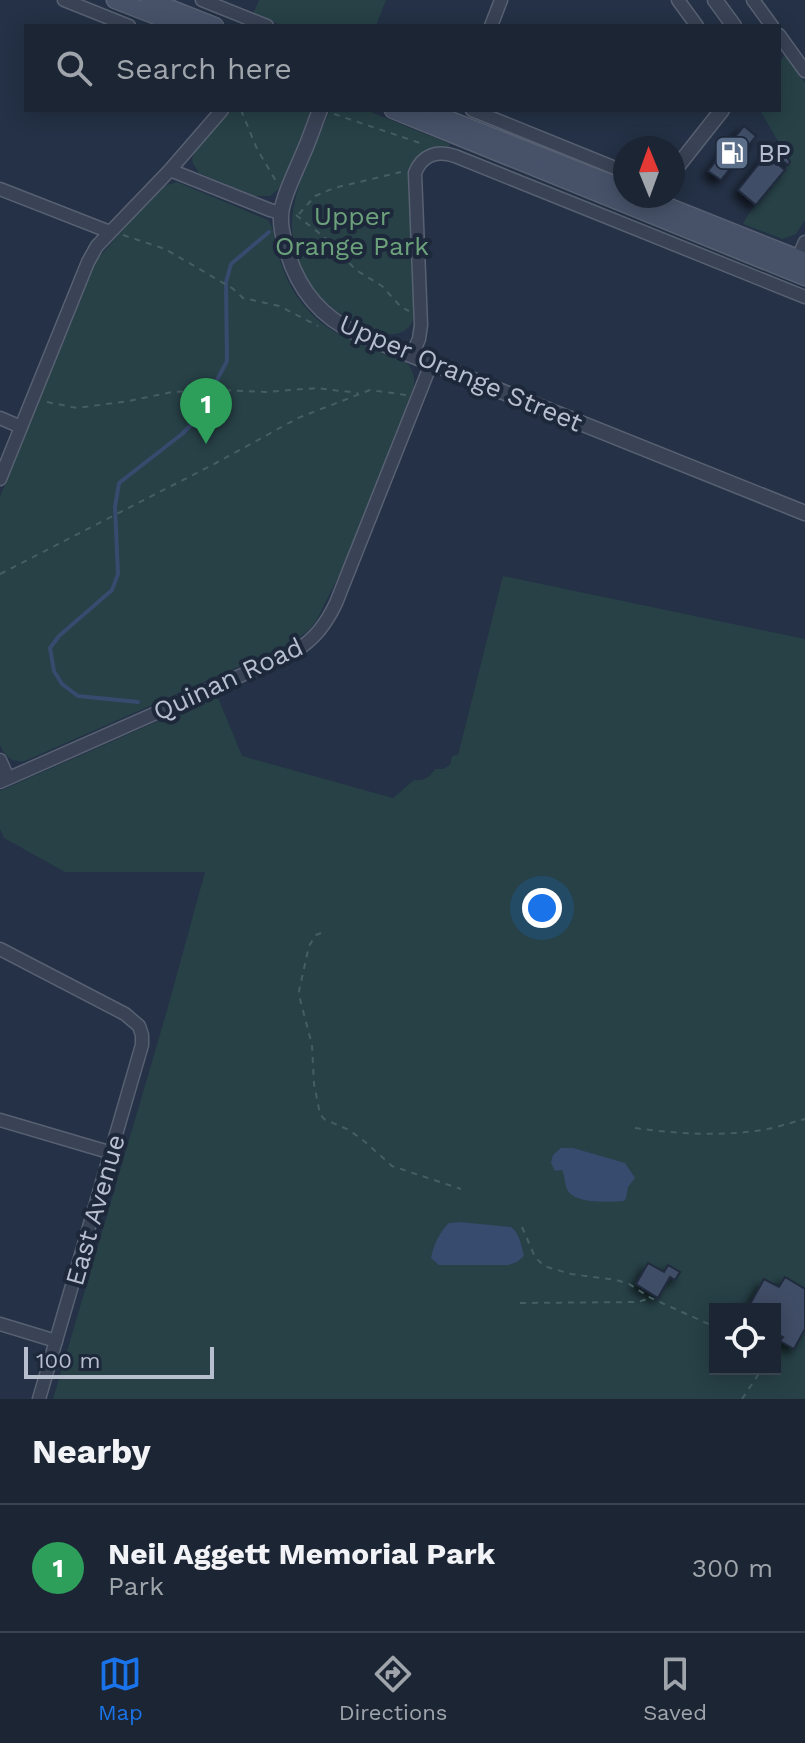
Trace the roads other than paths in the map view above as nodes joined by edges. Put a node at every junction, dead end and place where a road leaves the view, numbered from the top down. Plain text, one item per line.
1 (64, 0) edge
2 (115, 0) edge
3 (149, 0) edge
4 (202, 0) edge
5 (501, 0) edge
6 (678, 0) edge
7 (715, 0) edge
8 (753, 0) edge
9 (124, 24) edge
10 (177, 24) edge
11 (210, 24) edge
12 (262, 24) edge
13 (492, 24) edge
14 (696, 24) edge
15 (733, 24) edge
16 (771, 24) edge
17 (781, 38) edge
18 (805, 71) edge
19 (220, 112) edge
20 (327, 112) edge
21 (399, 112) edge
22 (430, 112) edge
23 (477, 112) edge
24 (720, 112) edge
25 (685, 157) edge
26 (613, 167) edge
27 (170, 170) junction
28 (613, 184) edge
29 (613, 188) edge
30 (0, 189) edge
31 (665, 208) edge
32 (281, 213) junction
33 (110, 232) junction
34 (805, 242) edge
35 (800, 267) edge
36 (805, 297) edge
37 (412, 355) junction
38 (431, 364) junction
39 (0, 418) edge
40 (21, 427) junction
41 (0, 479) edge
42 (805, 513) edge
43 (0, 760) edge
44 (4, 780) edge
45 (0, 949) edge
46 (0, 1120) edge
47 (112, 1153) junction
48 (0, 1324) edge
49 (56, 1341) junction
50 (39, 1399) edge

1 - 9 street
2 - 10 main road
3 - 11 main road
4 - 12 street
5 - 13 street
6 - 14 street
7 - 15 street
8 - 16 street
17 - 18 street
19 - 27 street
20 - 32 street, Upper Orange Street
21 - 29 main road
22 - 28 main road
23 - 26 street
24 - 25 street
27 - 32 street
27 - 33 street
30 - 33 street
31 - 35 main road
32 - 37 street, Upper Orange Street
33 - 40 street
34 - 35 street
36 - 37 street
37 - 38 street, Upper Orange Street
38 - 42 street, Upper Orange Street
38 - 44 street, Quinan Road
39 - 40 street
40 - 41 street
43 - 44 street
45 - 47 street, East Avenue
46 - 47 street
47 - 49 street, East Avenue
48 - 49 street
49 - 50 street, East Avenue

